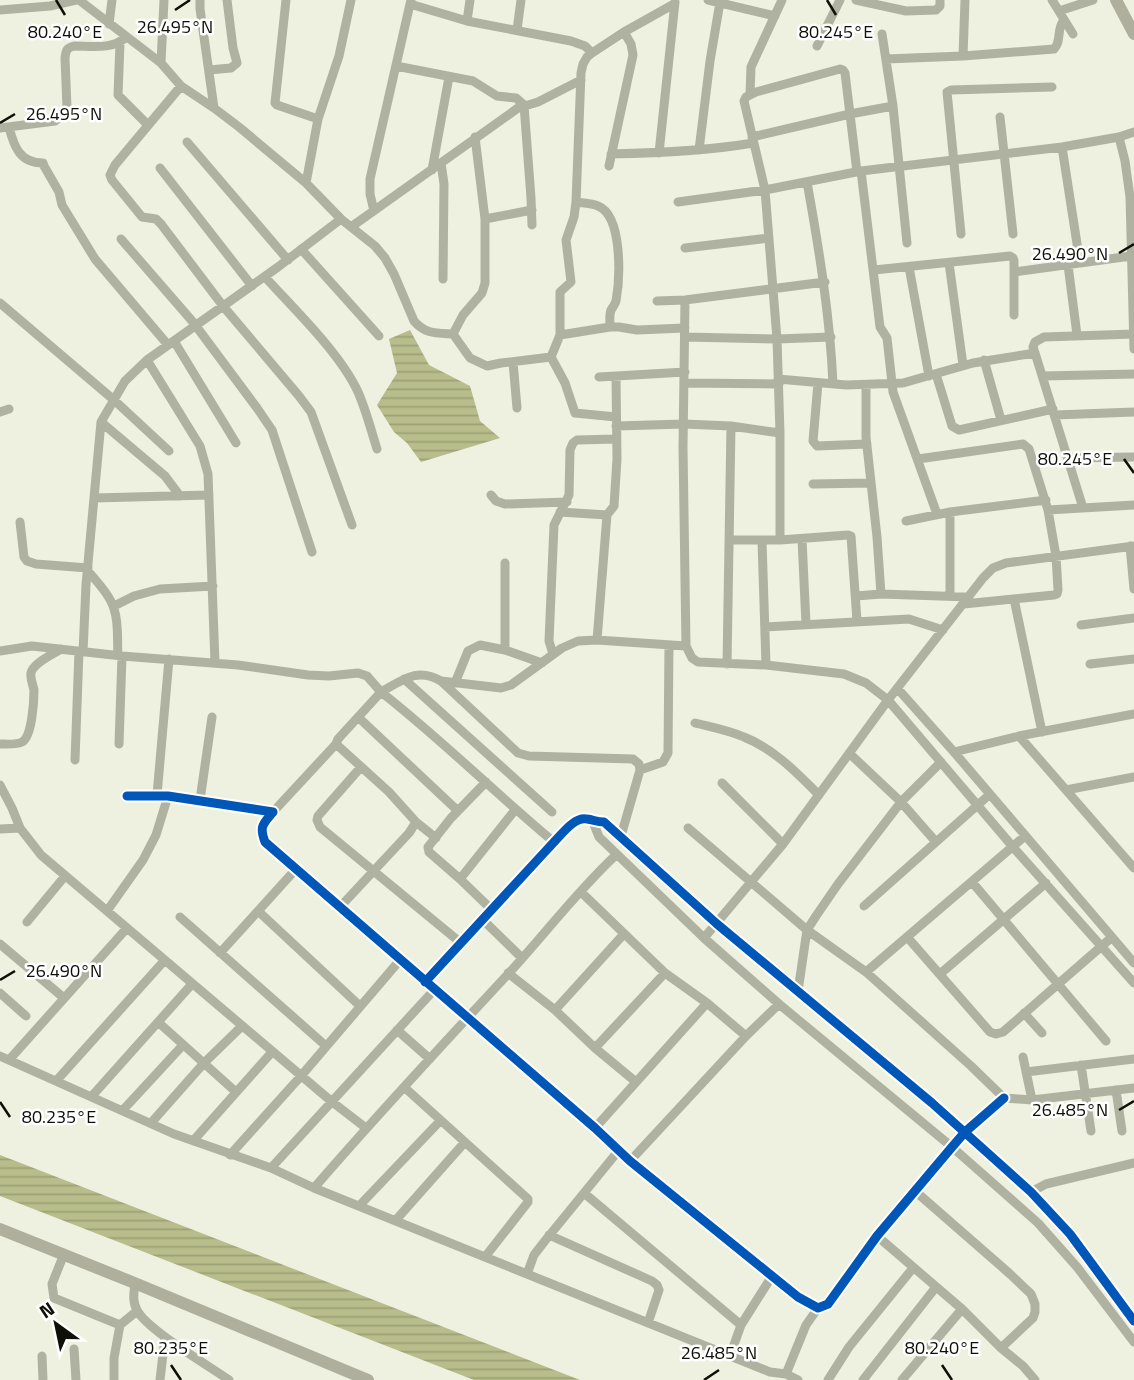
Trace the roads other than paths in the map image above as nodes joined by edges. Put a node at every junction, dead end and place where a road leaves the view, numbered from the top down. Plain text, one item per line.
1 (77, 0) edge
2 (111, 0) edge
3 (164, 0) edge
4 (200, 0) edge
5 (226, 0) edge
6 (286, 0) edge
7 (351, 0) edge
8 (470, 0) edge
9 (521, 0) edge
10 (708, 0) edge
11 (782, 0) edge
12 (840, 0) edge
13 (856, 0) edge
14 (940, 0) edge
15 (965, 0) edge
16 (1052, 0) edge
17 (1093, 0) edge
18 (1116, 0) edge
19 (411, 2) edge
20 (675, 2) edge
21 (720, 2) junction
22 (0, 10) edge
23 (775, 16) junction
24 (1062, 16) junction
25 (467, 21) junction
26 (110, 24) junction
27 (517, 30) junction
28 (1133, 31) edge
29 (624, 32) junction
30 (882, 34) dead end
31 (1073, 34) dead end
32 (123, 40) junction
33 (817, 46) dead end
34 (592, 53) junction
35 (963, 56) junction
36 (886, 59) junction
37 (161, 64) junction
38 (396, 66) junction
39 (209, 70) junction
40 (449, 76) junction
41 (581, 80) junction
42 (181, 86) junction
43 (1052, 87) dead end
44 (750, 94) junction
45 (524, 105) junction
46 (893, 106) junction
47 (214, 108) junction
48 (850, 114) junction
49 (999, 117) dead end
50 (318, 119) junction
51 (148, 125) junction
52 (5, 128) edge
53 (1134, 132) edge
54 (475, 137) junction
55 (1119, 137) junction
56 (752, 140) junction
57 (187, 142) dead end
58 (1062, 147) junction
59 (699, 150) junction
60 (659, 153) junction
61 (611, 154) junction
62 (1003, 155) junction
63 (954, 160) junction
64 (441, 163) junction
65 (609, 166) dead end
66 (160, 168) dead end
67 (899, 168) junction
68 (432, 170) junction
69 (859, 172) junction
70 (807, 182) junction
71 (306, 183) junction
72 (765, 190) junction
73 (576, 202) junction
74 (678, 202) dead end
75 (532, 210) junction
76 (374, 211) junction
77 (341, 219) junction
78 (485, 219) junction
79 (532, 225) dead end
80 (351, 227) junction
81 (961, 234) dead end
82 (1013, 234) dead end
83 (769, 238) junction
84 (121, 239) dead end
85 (907, 243) dead end
86 (685, 248) dead end
87 (301, 249) junction
88 (1131, 256) junction
89 (288, 260) junction
90 (948, 263) junction
91 (1080, 263) junction
92 (1068, 265) junction
93 (909, 267) junction
94 (874, 270) junction
95 (1014, 272) junction
96 (265, 277) junction
97 (443, 279) dead end
98 (825, 282) junction
99 (252, 286) junction
100 (774, 289) junction
101 (685, 300) junction
102 (657, 301) dead end
103 (0, 303) edge
104 (223, 306) junction
105 (1014, 315) dead end
106 (196, 326) junction
107 (610, 327) junction
108 (685, 332) junction
109 (453, 334) junction
110 (1133, 334) edge
111 (560, 335) junction
112 (1077, 335) junction
113 (379, 336) dead end
114 (831, 337) junction
115 (777, 340) junction
116 (171, 343) junction
117 (1134, 349) edge
118 (1035, 353) junction
119 (551, 358) junction
120 (147, 360) junction
121 (984, 360) junction
122 (513, 362) junction
123 (963, 365) junction
124 (1134, 374) edge
125 (933, 375) junction
126 (617, 376) junction
127 (1043, 376) junction
128 (599, 377) dead end
129 (684, 377) junction
130 (778, 381) junction
131 (818, 383) junction
132 (833, 384) junction
133 (891, 384) junction
134 (866, 385) junction
135 (114, 400) junction
136 (517, 408) dead end
137 (1054, 412) junction
138 (1134, 412) edge
139 (1001, 420) junction
140 (101, 422) junction
141 (616, 422) junction
142 (684, 424) junction
143 (731, 426) junction
144 (780, 433) junction
145 (616, 439) junction
146 (236, 443) dead end
147 (867, 444) junction
148 (377, 449) dead end
149 (169, 451) dead end
150 (1134, 457) edge
151 (1068, 458) junction
152 (918, 459) junction
153 (871, 483) junction
154 (813, 484) dead end
155 (209, 495) junction
156 (491, 495) dead end
157 (180, 496) junction
158 (94, 498) junction
159 (1046, 500) junction
160 (567, 502) junction
161 (1134, 505) edge
162 (1083, 508) junction
163 (1048, 510) junction
164 (560, 512) junction
165 (950, 512) junction
166 (937, 514) junction
167 (607, 515) junction
168 (906, 521) dead end
169 (20, 522) dead end
170 (352, 525) dead end
171 (802, 539) junction
172 (730, 540) junction
173 (780, 540) junction
174 (762, 541) junction
175 (1132, 546) edge
176 (312, 552) dead end
177 (1056, 556) junction
178 (505, 563) dead end
179 (88, 570) junction
180 (213, 586) junction
181 (1134, 589) edge
182 (881, 594) junction
183 (950, 595) junction
184 (856, 596) junction
185 (1014, 599) junction
186 (967, 600) junction
187 (114, 606) junction
188 (1134, 618) edge
189 (857, 621) junction
190 (806, 624) junction
191 (1081, 625) dead end
192 (765, 627) junction
193 (943, 630) junction
194 (597, 640) junction
195 (670, 645) junction
196 (686, 646) junction
197 (61, 649) junction
198 (505, 650) junction
199 (0, 651) edge
200 (81, 652) junction
201 (553, 654) junction
202 (120, 656) junction
203 (169, 659) junction
204 (1134, 659) edge
205 (215, 663) junction
206 (542, 663) junction
207 (727, 664) junction
208 (1090, 664) dead end
209 (766, 665) junction
210 (404, 679) junction
211 (441, 681) junction
212 (455, 682) junction
213 (897, 688) junction
214 (381, 692) junction
215 (888, 700) junction
216 (1134, 714) edge
217 (212, 717) dead end
218 (358, 717) junction
219 (695, 723) dead end
220 (1042, 732) junction
221 (1019, 736) junction
222 (0, 744) edge
223 (119, 744) dead end
224 (336, 744) junction
225 (954, 752) junction
226 (849, 753) junction
227 (75, 760) dead end
228 (941, 762) junction
229 (361, 767) junction
230 (640, 770) junction
231 (1134, 777) edge
232 (486, 782) junction
233 (722, 783) dead end
234 (0, 785) edge
235 (1066, 790) junction
236 (819, 794) junction
237 (989, 794) junction
238 (157, 795) junction
239 (127, 796) dead end
240 (168, 796) junction
241 (201, 800) junction
242 (901, 802) junction
243 (978, 806) junction
244 (515, 810) junction
245 (458, 811) junction
246 (273, 812) junction
247 (552, 812) dead end
248 (416, 822) junction
249 (593, 822) junction
250 (20, 828) junction
251 (688, 828) dead end
252 (0, 829) edge
253 (621, 836) junction
254 (1025, 836) junction
255 (436, 838) junction
256 (554, 842) junction
257 (936, 842) junction
258 (783, 844) junction
259 (1013, 846) junction
260 (617, 854) junction
261 (1134, 868) edge
262 (296, 869) junction
263 (373, 871) junction
264 (65, 876) junction
265 (460, 879) junction
266 (752, 881) junction
267 (972, 882) junction
268 (1046, 883) junction
269 (581, 892) junction
270 (864, 906) dead end
271 (340, 907) junction
272 (491, 909) junction
273 (107, 911) junction
274 (258, 911) junction
275 (180, 917) dead end
276 (482, 919) junction
277 (1003, 920) junction
278 (27, 922) dead end
279 (717, 924) junction
280 (127, 928) junction
281 (807, 930) junction
282 (623, 934) junction
283 (1111, 937) junction
284 (704, 938) junction
285 (908, 938) junction
286 (461, 943) junction
287 (0, 944) edge
288 (1101, 946) junction
289 (220, 953) junction
290 (522, 958) junction
291 (400, 960) junction
292 (164, 961) junction
293 (1134, 963) edge
294 (866, 972) junction
295 (508, 973) junction
296 (665, 973) junction
297 (940, 974) junction
298 (425, 982) junction
299 (1134, 983) edge
300 (192, 984) junction
301 (1059, 984) junction
302 (436, 989) junction
303 (798, 991) junction
304 (1, 997) edge
305 (64, 998) junction
306 (707, 1003) junction
307 (779, 1004) junction
308 (360, 1006) junction
309 (555, 1010) junction
310 (1024, 1013) junction
311 (26, 1016) dead end
312 (466, 1017) junction
313 (158, 1022) junction
314 (242, 1026) junction
315 (397, 1030) junction
316 (1042, 1033) dead end
317 (746, 1036) junction
318 (1106, 1041) dead end
319 (183, 1045) junction
320 (326, 1046) junction
321 (595, 1048) junction
322 (272, 1052) junction
323 (1023, 1057) dead end
324 (4, 1058) edge
325 (430, 1059) junction
326 (1134, 1059) edge
327 (204, 1063) junction
328 (1081, 1065) junction
329 (1026, 1072) junction
330 (301, 1076) junction
331 (57, 1080) junction
332 (636, 1082) junction
333 (404, 1087) junction
334 (1134, 1088) edge
335 (1116, 1090) junction
336 (236, 1092) junction
337 (1085, 1094) junction
338 (92, 1096) junction
339 (1004, 1098) junction
340 (1032, 1100) junction
341 (331, 1101) junction
342 (123, 1110) junction
343 (440, 1121) junction
344 (151, 1123) junction
345 (366, 1128) junction
346 (595, 1128) junction
347 (1091, 1131) dead end
348 (1122, 1131) dead end
349 (965, 1132) junction
350 (193, 1141) junction
351 (465, 1142) junction
352 (952, 1147) junction
353 (619, 1150) junction
354 (230, 1155) junction
355 (630, 1161) junction
356 (1134, 1163) edge
357 (271, 1168) junction
358 (314, 1188) junction
359 (915, 1191) junction
360 (1031, 1192) junction
361 (584, 1193) junction
362 (359, 1206) junction
363 (395, 1221) junction
364 (0, 1229) edge
365 (549, 1236) junction
366 (877, 1236) junction
367 (64, 1254) junction
368 (485, 1257) junction
369 (913, 1268) junction
370 (527, 1274) junction
371 (772, 1276) junction
372 (135, 1283) junction
373 (936, 1287) junction
374 (818, 1308) junction
375 (962, 1309) junction
376 (137, 1311) junction
377 (1134, 1321) edge
378 (648, 1323) junction
379 (120, 1325) junction
380 (741, 1325) junction
381 (166, 1337) junction
382 (1134, 1342) edge
383 (1001, 1348) junction
384 (74, 1349) dead end
385 (42, 1356) dead end
386 (730, 1356) junction
387 (786, 1374) junction
388 (43, 1380) edge
389 (76, 1380) edge
390 (114, 1380) edge
391 (160, 1380) edge
392 (229, 1380) edge
393 (368, 1380) edge
394 (798, 1380) edge
395 (828, 1380) edge
396 (863, 1380) edge
397 (902, 1380) edge
398 (1035, 1380) edge

1 - 22 street
1 - 26 street
2 - 26 street
3 - 37 street
4 - 39 street
5 - 39 street
6 - 50 street
7 - 50 street
8 - 25 street
9 - 27 street
10 - 21 street
11 - 23 street
12 - 33 street
13 - 14 street
15 - 35 street
16 - 24 street
17 - 24 street
18 - 28 street
19 - 25 street
19 - 38 street
20 - 29 street
20 - 60 street
21 - 23 street
21 - 59 street
23 - 44 street
24 - 31 street
24 - 35 street
25 - 27 street
26 - 32 street
27 - 34 street
29 - 34 street
29 - 61 street
30 - 36 street
32 - 37 street
32 - 51 street
32 - 52 street
34 - 41 street
35 - 36 street
36 - 46 street
37 - 42 street
38 - 40 street
38 - 76 street
39 - 47 street
40 - 45 street
40 - 68 street
41 - 45 street
41 - 73 street
42 - 47 street
42 - 51 street
43 - 63 street
44 - 48 street
44 - 56 street
45 - 54 street
45 - 75 street
46 - 48 street
46 - 67 street
47 - 71 street
48 - 56 street
48 - 69 street
49 - 62 street
50 - 71 street
51 - 104 street
52 - 116 street
53 - 55 street
54 - 64 street
54 - 78 street
55 - 58 street
55 - 88 street
56 - 59 street
56 - 72 street
57 - 89 street
58 - 62 street
58 - 91 street
59 - 60 street
60 - 61 street
61 - 65 street
62 - 63 street
62 - 82 street
63 - 67 street
63 - 81 street
64 - 68 street
64 - 97 street
66 - 99 street
67 - 69 street
67 - 85 street
68 - 76 street
69 - 70 street
69 - 94 street
70 - 72 street
70 - 98 street
71 - 77 street
72 - 74 street
72 - 83 street
73 - 107 street
73 - 111 street
75 - 78 street
75 - 79 street
76 - 80 street
77 - 80 street
77 - 87 street
78 - 109 street
80 - 109 street
83 - 86 street
83 - 100 street
84 - 106 street
87 - 89 street
87 - 113 street
88 - 91 street
88 - 110 street
89 - 96 street
90 - 93 street
90 - 95 street
90 - 123 street
91 - 92 street
92 - 95 street
92 - 112 street
93 - 94 street
93 - 125 street
94 - 133 street
95 - 105 street
96 - 99 street
96 - 148 street
98 - 100 street
98 - 114 street
99 - 104 street
100 - 101 street
100 - 115 street
101 - 102 street
101 - 108 street
103 - 135 street
104 - 106 street
104 - 170 street
106 - 116 street
106 - 176 street
107 - 108 street
107 - 111 street
108 - 115 street
108 - 129 street
109 - 122 street
110 - 112 street
110 - 117 street
111 - 119 street
112 - 118 street
114 - 115 street
114 - 132 street
115 - 130 street
116 - 120 street
116 - 146 street
118 - 121 street
118 - 127 street
119 - 122 street
119 - 141 street
120 - 135 street
120 - 155 street
121 - 123 street
121 - 139 street
122 - 136 street
123 - 125 street
124 - 127 street
125 - 133 street
125 - 139 street
126 - 128 street
126 - 129 street
126 - 141 street
127 - 137 street
129 - 130 street
129 - 142 street
130 - 131 street
130 - 144 street
131 - 132 street
131 - 147 street
132 - 134 street
133 - 134 street
133 - 152 street
134 - 147 street
135 - 140 street
135 - 149 street
137 - 138 street
137 - 139 street
137 - 151 street
140 - 157 street
140 - 158 street
141 - 142 street
141 - 145 street
142 - 143 street
142 - 196 street
143 - 144 street
143 - 172 street
144 - 173 street
145 - 160 street
145 - 167 street
147 - 153 street
150 - 151 street
151 - 162 street
152 - 159 street
152 - 166 street
153 - 154 street
153 - 182 street
155 - 157 street
155 - 180 street
156 - 160 street
157 - 158 street
158 - 179 street
159 - 163 street
159 - 165 street
160 - 164 street
161 - 162 street
162 - 163 street
163 - 177 street
164 - 167 street
164 - 201 street
165 - 166 street
165 - 183 street
166 - 168 street
167 - 194 street
169 - 179 street
171 - 173 street
171 - 184 street
171 - 190 street
172 - 174 street
172 - 207 street
173 - 174 street
174 - 192 street
175 - 177 street
175 - 181 street
177 - 185 street
177 - 186 street
178 - 198 street
179 - 187 street
179 - 200 street
180 - 187 street
180 - 205 street
182 - 183 street
182 - 184 street
183 - 186 street
184 - 189 street
185 - 186 street
185 - 220 street
186 - 193 street
187 - 202 street
188 - 191 street
189 - 190 street
189 - 193 street
190 - 192 street
192 - 209 street
193 - 213 street
194 - 195 street
194 - 201 street
195 - 196 street
195 - 230 street
196 - 207 street
197 - 199 street
197 - 200 street
197 - 222 street
198 - 206 street
198 - 212 street
200 - 202 street
200 - 227 street
201 - 206 street
202 - 203 street
202 - 223 street
203 - 205 street
203 - 238 street
204 - 208 street
205 - 214 street
206 - 212 street
207 - 209 street
209 - 215 street
210 - 211 street
210 - 214 street
210 - 247 street
211 - 212 street
211 - 230 street
213 - 215 street
213 - 225 street
214 - 218 street
214 - 232 street
215 - 226 street
215 - 228 street
216 - 220 street
217 - 241 street
218 - 224 street
218 - 245 street
219 - 236 street
220 - 221 street
221 - 225 street
221 - 235 street
224 - 229 street
224 - 246 street
225 - 237 street
226 - 236 street
226 - 242 street
228 - 242 street
228 - 243 street
229 - 248 street
229 - 263 street
230 - 253 street
231 - 235 street
232 - 244 street
232 - 245 street
233 - 258 street
234 - 250 street
235 - 261 street
236 - 258 street
237 - 243 street
237 - 254 street
238 - 239 street
238 - 240 street
240 - 241 street
240 - 273 street
241 - 246 street
242 - 257 street
242 - 281 street
243 - 257 street
243 - 259 street
244 - 256 street
244 - 265 street
245 - 255 street
246 - 262 street
248 - 255 street
248 - 263 street
249 - 253 street
249 - 256 street
249 - 260 street
250 - 252 street
250 - 264 street
251 - 266 street
253 - 279 street
254 - 259 street
254 - 283 street
255 - 265 street
256 - 272 street
257 - 270 street
258 - 266 street
259 - 267 street
259 - 268 street
260 - 269 street
260 - 284 street
262 - 271 street
262 - 274 street
263 - 271 street
263 - 286 street
264 - 273 street
264 - 278 street
265 - 272 street
266 - 279 street
266 - 281 street
267 - 277 street
267 - 285 street
268 - 277 street
268 - 288 street
269 - 282 street
269 - 290 street
271 - 291 street
272 - 276 street
273 - 280 street
274 - 289 street
274 - 308 street
275 - 289 street
276 - 286 street
276 - 290 street
277 - 297 street
277 - 301 street
279 - 284 street
279 - 303 street
280 - 292 street
280 - 305 street
281 - 294 street
281 - 303 street
282 - 296 street
282 - 309 street
283 - 288 street
283 - 293 street
284 - 307 street
285 - 294 street
285 - 297 street
286 - 298 street
287 - 305 street
288 - 299 street
288 - 301 street
289 - 320 street
290 - 295 street
291 - 298 street
291 - 308 street
292 - 300 street
292 - 331 street
294 - 339 street
295 - 309 street
295 - 312 street
296 - 306 street
296 - 321 street
297 - 310 street
298 - 302 street
300 - 313 street
300 - 314 street
301 - 310 street
301 - 318 street
302 - 312 street
302 - 315 street
303 - 349 street
304 - 311 street
305 - 324 street
306 - 317 street
306 - 332 street
307 - 317 street
307 - 352 street
308 - 320 street
309 - 321 street
310 - 316 street
312 - 325 street
312 - 346 street
313 - 319 street
313 - 338 street
314 - 322 street
314 - 327 street
315 - 325 street
315 - 341 street
317 - 355 street
319 - 327 street
319 - 342 street
320 - 330 street
321 - 332 street
322 - 330 street
322 - 336 street
323 - 329 street
324 - 331 street
325 - 333 street
326 - 328 street
327 - 336 street
327 - 344 street
328 - 329 street
328 - 337 street
329 - 340 street
330 - 341 street
330 - 354 street
331 - 338 street
332 - 346 street
333 - 343 street
333 - 345 street
334 - 335 street
335 - 337 street
335 - 348 street
336 - 350 street
337 - 340 street
337 - 347 street
338 - 342 street
339 - 340 street
339 - 349 street
341 - 345 street
341 - 357 street
342 - 344 street
343 - 351 street
343 - 362 street
344 - 350 street
345 - 358 street
346 - 353 street
349 - 352 street
349 - 360 street
350 - 354 street
351 - 363 street
351 - 368 street
352 - 359 street
352 - 382 street
353 - 355 street
353 - 361 street
354 - 357 street
355 - 371 street
356 - 360 street
357 - 358 street
358 - 362 street
359 - 366 street
359 - 383 street
360 - 377 street
361 - 365 street
361 - 380 street
362 - 363 street
363 - 368 street
364 - 367 street
365 - 370 street
365 - 378 street
366 - 369 street
366 - 374 street
367 - 372 street
367 - 379 street
368 - 370 street
369 - 373 street
369 - 395 street
370 - 378 street
371 - 374 street
371 - 380 street
372 - 376 street
372 - 393 street
373 - 375 street
373 - 396 street
374 - 387 street
375 - 383 street
375 - 397 street
376 - 379 street
376 - 381 street
378 - 386 street
379 - 390 street
380 - 386 street
381 - 391 street
381 - 392 street
383 - 398 street
384 - 389 street
385 - 388 street
386 - 387 street
387 - 394 street

